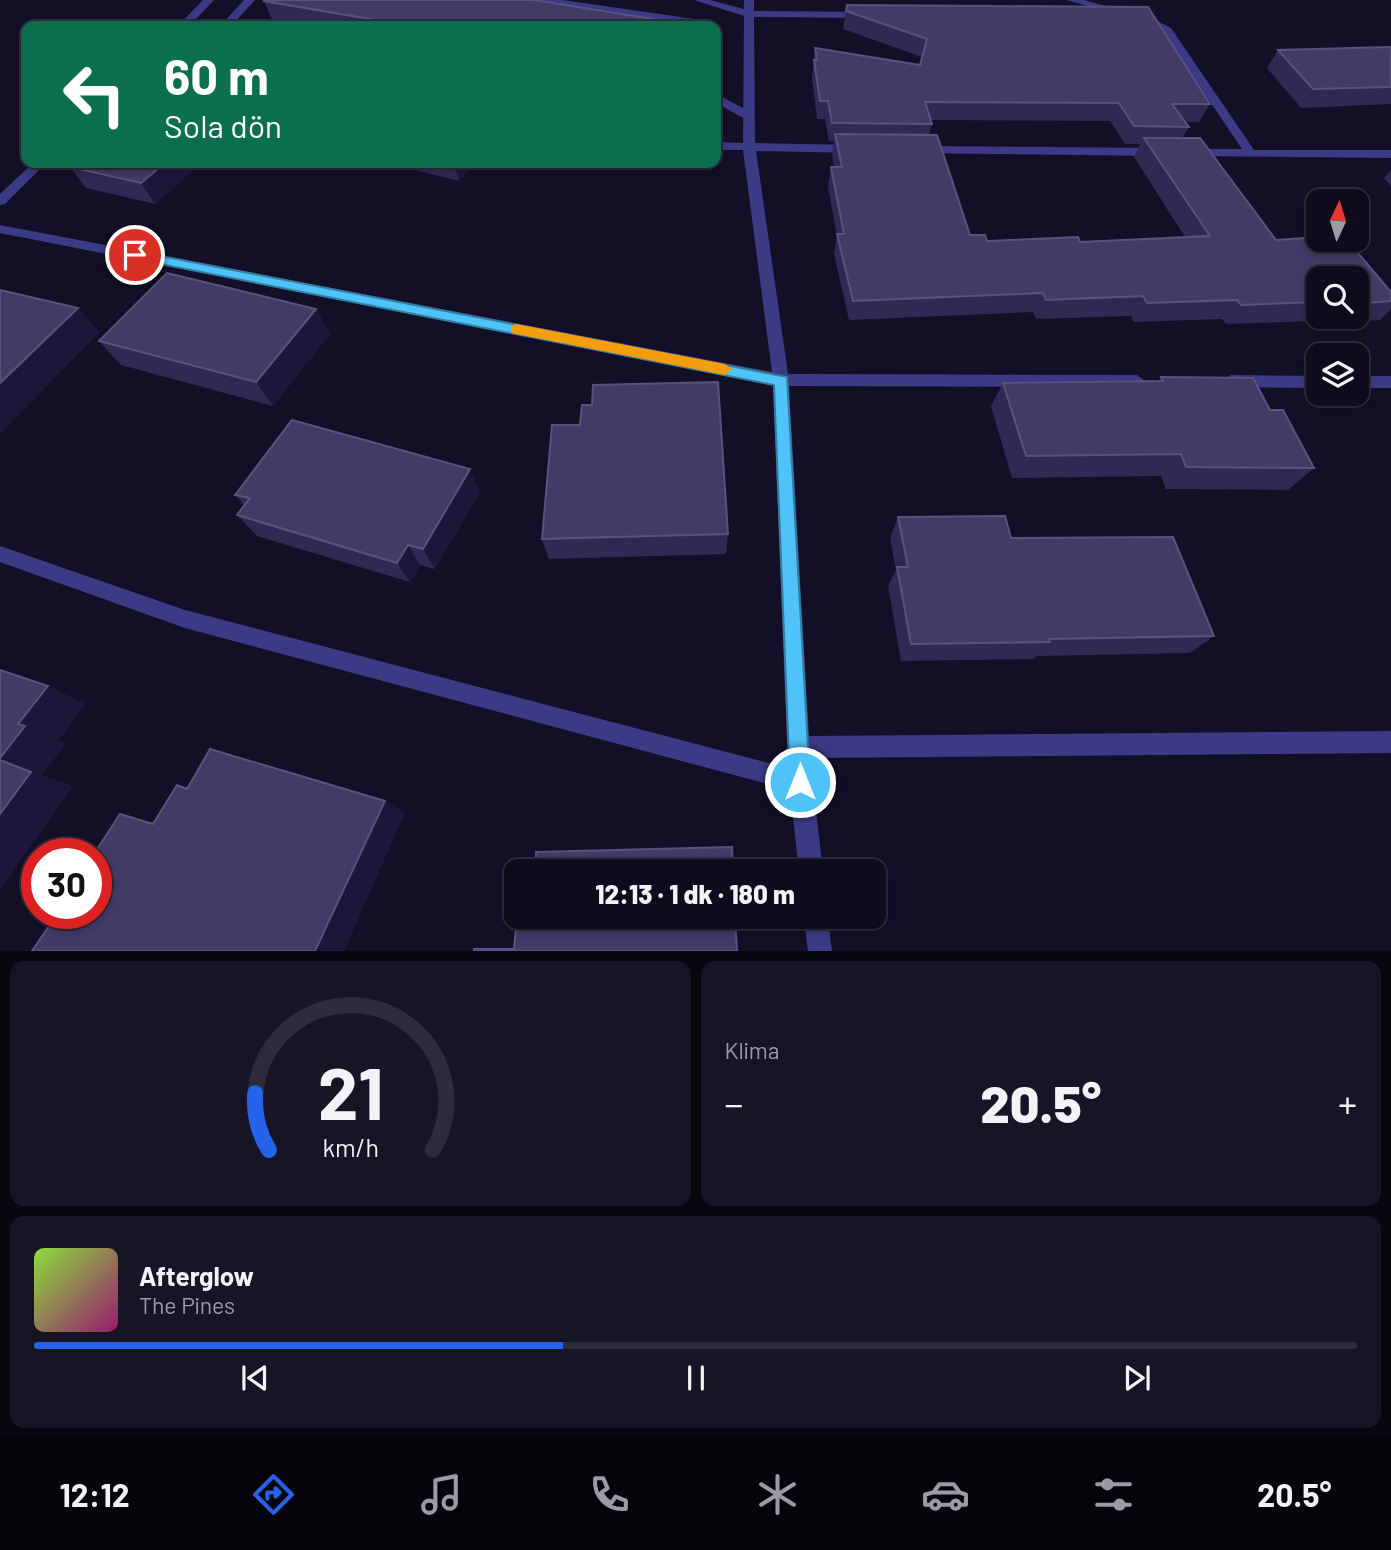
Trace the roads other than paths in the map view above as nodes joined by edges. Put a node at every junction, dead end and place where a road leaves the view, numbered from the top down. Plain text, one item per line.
1 (209, 0) edge
2 (250, 0) edge
3 (542, 0) edge
4 (699, 0) edge
5 (1071, 0) edge
6 (712, 4) junction
7 (749, 7) edge
8 (874, 15) edge
9 (1083, 16) edge
10 (1139, 16) junction
11 (188, 21) edge
12 (230, 21) edge
13 (681, 21) edge
14 (709, 21) edge
15 (721, 101) edge
16 (749, 116) junction
17 (721, 146) edge
18 (749, 148) junction
19 (874, 149) edge
20 (902, 149) edge
21 (1167, 152) edge
22 (1181, 153) edge
23 (1251, 153) junction
24 (1391, 153) edge
25 (35, 168) edge
26 (0, 201) edge
27 (0, 229) edge
28 (781, 380) junction
29 (1153, 381) edge
30 (1222, 382) edge
31 (1306, 382) edge
32 (1369, 382) edge
33 (1391, 382) edge
34 (0, 554) edge
35 (1391, 742) edge
36 (800, 747) junction
37 (800, 782) junction
38 (809, 859) edge
39 (817, 929) edge
40 (820, 951) edge

1 - 11 street
2 - 12 street
3 - 13 street
4 - 6 street
5 - 10 street
6 - 7 street
6 - 14 street
7 - 8 street
7 - 16 street
9 - 10 street
10 - 23 street
15 - 16 street
16 - 18 street
17 - 18 street
18 - 19 street
18 - 28 street
20 - 21 street
22 - 23 street
23 - 24 street
25 - 26 street
27 - 28 street
28 - 29 street
28 - 36 street
30 - 31 street
32 - 33 street
34 - 37 street
35 - 36 street
36 - 37 street
37 - 38 street
39 - 40 street

